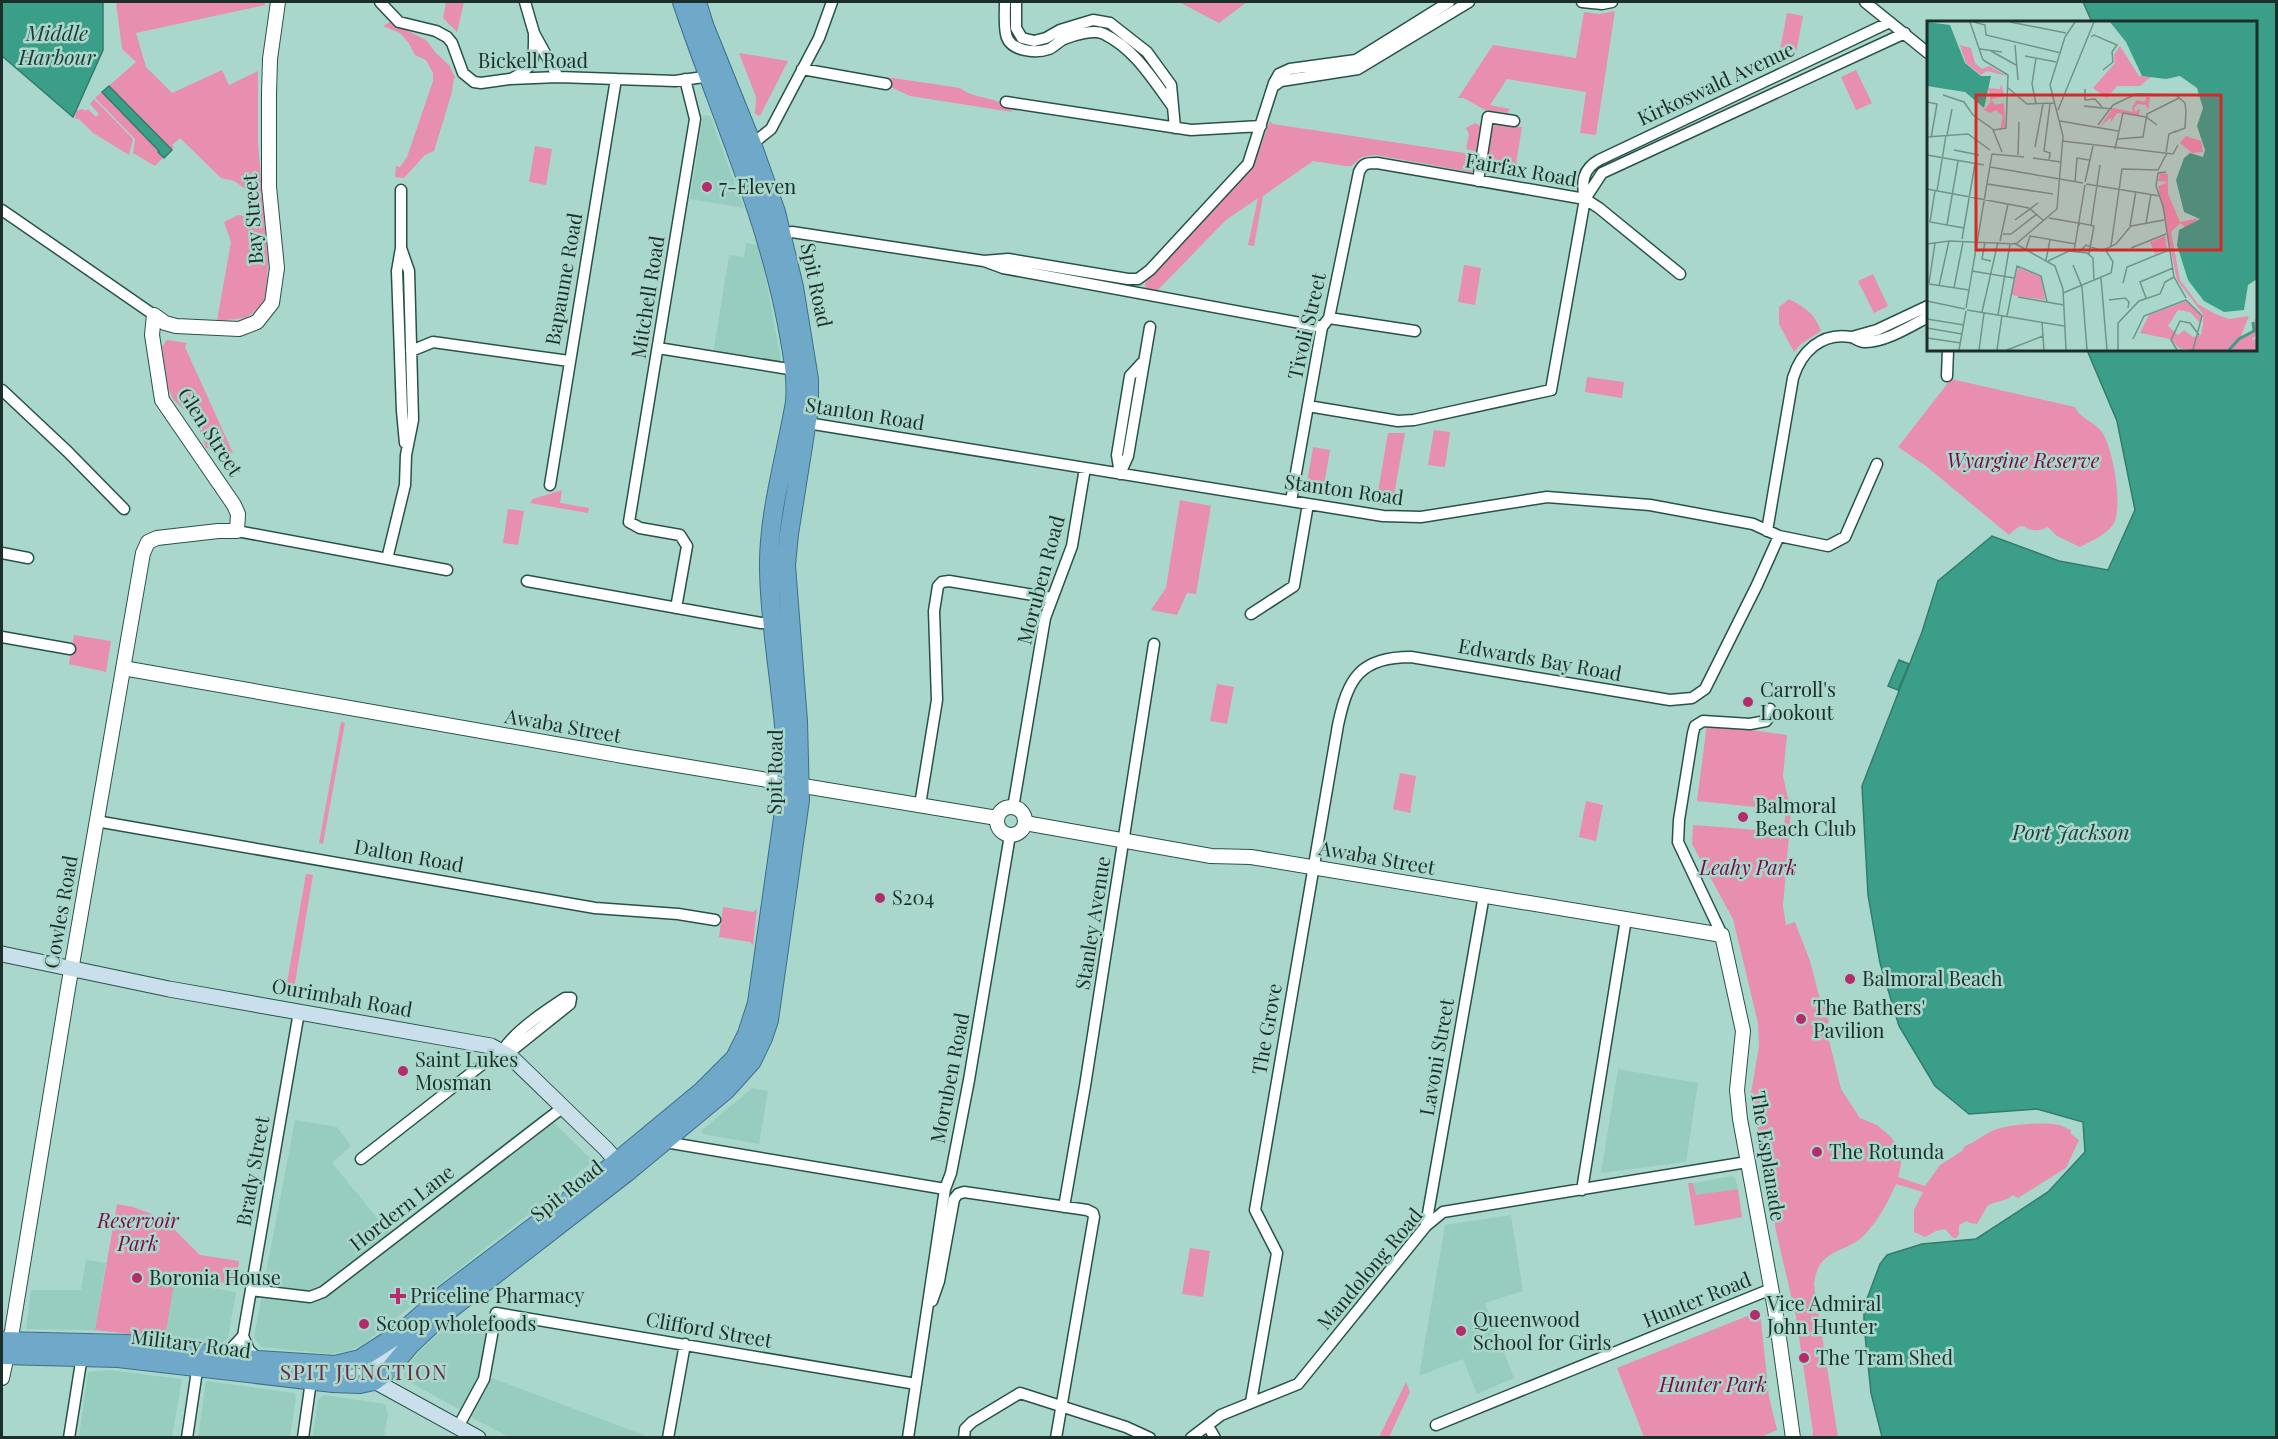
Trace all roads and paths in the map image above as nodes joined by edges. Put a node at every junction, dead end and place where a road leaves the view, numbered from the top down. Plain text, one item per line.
1 (380, 2) edge
2 (525, 2) edge
3 (682, 2) edge
4 (697, 2) edge
5 (832, 2) edge
6 (1005, 2) edge
7 (1016, 2) edge
8 (1449, 2) edge
9 (1469, 2) edge
10 (1582, 2) edge
11 (1612, 2) edge
12 (1865, 2) edge
13 (278, 5) edge
14 (1890, 22) junction
15 (534, 33) junction
16 (1905, 33) junction
17 (1927, 51) edge
18 (802, 69) junction
19 (716, 74) junction
20 (558, 77) junction
21 (510, 79) junction
22 (616, 79) junction
23 (685, 79) junction
24 (886, 84) dead end
25 (1271, 92) junction
26 (1006, 102) dead end
27 (1173, 107) junction
28 (1514, 121) dead end
29 (1261, 126) junction
30 (1175, 128) junction
31 (752, 144) junction
32 (1367, 163) joint
33 (1478, 181) junction
34 (401, 190) dead end
35 (1584, 199) junction
36 (2, 210) edge
37 (775, 237) junction
38 (401, 248) junction
39 (984, 261) junction
40 (1680, 274) dead end
41 (1927, 307) edge
42 (154, 315) junction
43 (1329, 318) junction
44 (1927, 318) edge
45 (1150, 327) dead end
46 (1322, 327) junction
47 (1414, 331) dead end
48 (1852, 338) junction
49 (658, 348) junction
50 (411, 351) junction
51 (1948, 351) edge
52 (569, 361) junction
53 (795, 370) junction
54 (1947, 375) dead end
55 (2, 390) edge
56 (1308, 406) junction
57 (800, 422) junction
58 (406, 455) junction
59 (1877, 464) dead end
60 (1085, 468) junction
61 (1120, 474) junction
62 (550, 485) dead end
63 (1292, 501) junction
64 (1308, 504) junction
65 (124, 509) dead end
66 (237, 531) junction
67 (1767, 531) junction
68 (1779, 536) junction
69 (2, 553) edge
70 (28, 558) dead end
71 (387, 559) junction
72 (447, 570) dead end
73 (527, 580) dead end
74 (1052, 598) junction
75 (676, 608) junction
76 (1251, 614) dead end
77 (781, 622) junction
78 (2, 637) edge
79 (1154, 644) dead end
80 (70, 650) dead end
81 (1368, 666) joint
82 (123, 668) junction
83 (1770, 709) dead end
84 (794, 784) junction
85 (920, 805) junction
86 (1013, 808) junction
87 (997, 818) junction
88 (96, 821) junction
89 (1025, 823) junction
90 (1010, 835) junction
91 (1123, 841) junction
92 (1313, 867) junction
93 (1484, 896) junction
94 (1626, 919) junction
95 (716, 920) dead end
96 (1722, 935) junction
97 (2, 954) edge
98 (71, 969) junction
99 (299, 1012) junction
100 (503, 1050) junction
101 (562, 1108) junction
102 (665, 1142) junction
103 (360, 1159) dead end
104 (1747, 1162) junction
105 (622, 1168) junction
106 (945, 1189) junction
107 (1582, 1190) junction
108 (1064, 1207) junction
109 (1426, 1226) junction
110 (1771, 1289) junction
111 (251, 1290) junction
112 (925, 1327) junction
113 (402, 1332) junction
114 (243, 1336) junction
115 (685, 1344) junction
116 (4, 1348) edge
117 (220, 1355) junction
118 (82, 1356) junction
119 (360, 1359) joint
120 (199, 1360) junction
121 (258, 1360) junction
122 (292, 1362) junction
123 (2, 1378) edge
124 (310, 1381) junction
125 (374, 1381) junction
126 (916, 1384) junction
127 (1251, 1402) junction
128 (1062, 1406) junction
129 (1436, 1425) dead end
130 (1208, 1426) junction
131 (458, 1427) junction
132 (1197, 1436) edge
133 (69, 1437) edge
134 (187, 1437) edge
135 (303, 1437) edge
136 (478, 1437) edge
137 (668, 1437) edge
138 (908, 1437) edge
139 (964, 1437) edge
140 (1056, 1437) edge
141 (1150, 1437) edge
142 (1215, 1437) edge
143 (1793, 1437) edge

1 - 21 street, Bickell Road
2 - 15 street
3 - 19 highway, Spit Road
4 - 19 highway, Spit Road
5 - 18 street
6 - 27 street
7 - 27 street
8 - 25 street
9 - 25 street
10 - 11 street
12 - 14 street
13 - 42 street, Bay Street
14 - 16 street
14 - 35 street, Kirkoswald Avenue
15 - 20 street
15 - 21 street
16 - 17 street
16 - 35 street, Kirkoswald Avenue
18 - 24 street
18 - 31 street
19 - 23 street, Bickell Road
19 - 31 highway, Spit Road
19 - 37 highway, Spit Road
20 - 21 street, Bickell Road
20 - 22 street, Bickell Road
22 - 23 street, Bickell Road
22 - 52 street, Bapaume Road
23 - 49 street, Mitchell Road
25 - 29 street
26 - 30 street
27 - 30 street
28 - 33 street
29 - 30 street
29 - 39 street
31 - 37 highway, Spit Road
32 - 33 street, Fairfax Road
32 - 43 street, Tivoli Street
33 - 35 street, Fairfax Road
34 - 38 street
35 - 40 street, Fairfax Road
35 - 56 street, Kirkoswald Avenue
36 - 42 street
37 - 39 street
37 - 53 highway, Spit Road
37 - 57 highway, Spit Road
38 - 50 street
38 - 58 street
39 - 46 street
41 - 48 street
42 - 66 street, Glen Street
43 - 46 street, Tivoli Street
43 - 47 street
44 - 48 street
45 - 61 street
46 - 56 street, Tivoli Street
48 - 67 street
49 - 53 street
49 - 75 street, Mitchell Road
50 - 52 street
50 - 58 street
51 - 54 street
52 - 62 street, Bapaume Road
53 - 57 highway, Spit Road
55 - 65 street
56 - 63 street, Tivoli Street
57 - 60 street, Stanton Road
57 - 77 highway, Spit Road
58 - 71 street
59 - 68 street, Stanton Road
60 - 61 street, Stanton Road
60 - 74 street, Moruben Road
61 - 63 street, Stanton Road
63 - 64 street, Stanton Road
64 - 67 street, Stanton Road
64 - 76 street
66 - 71 street
66 - 82 street, Cowles Road
67 - 68 street, Stanton Road
68 - 81 street, Edwards Bay Road
69 - 70 street
71 - 72 street
73 - 75 street
74 - 85 street
74 - 86 street, Moruben Road
75 - 77 street
77 - 84 highway, Spit Road
78 - 80 street
79 - 91 street, Stanley Avenue
81 - 92 street, The Grove
82 - 84 street, Awaba Street
82 - 88 street, Cowles Road
83 - 96 street, The Esplanade
84 - 85 street, Awaba Street
84 - 102 highway, Spit Road
84 - 105 highway, Spit Road
85 - 87 street, Awaba Street
86 - 87 street
86 - 89 street
87 - 90 street
88 - 95 street, Dalton Road
88 - 98 street, Cowles Road
89 - 90 street
89 - 91 street, Awaba Street
90 - 106 street, Moruben Road
91 - 92 street, Awaba Street
91 - 108 street, Stanley Avenue
92 - 93 street, Awaba Street
92 - 127 street, The Grove
93 - 94 street, Awaba Street
93 - 109 street, Lavoni Street
94 - 96 street, Awaba Street
94 - 107 street
96 - 104 street, The Esplanade
97 - 98 main road, Ourimbah Road
98 - 99 main road, Ourimbah Road
98 - 116 street, Cowles Road
99 - 100 main road, Ourimbah Road
99 - 111 street, Brady Street
100 - 100 street
100 - 101 main road
100 - 103 street
101 - 105 main road
101 - 111 street, Hordern Lane
102 - 105 highway, Spit Road
102 - 106 street
104 - 107 street, Mandolong Road
104 - 110 street, The Esplanade
105 - 113 highway, Spit Road
105 - 125 highway, Spit Road
106 - 112 street, Moruben Road
107 - 109 street, Mandolong Road
108 - 112 street, Moruben Road
108 - 128 street
109 - 127 street, Mandolong Road
110 - 129 street, Hunter Road
110 - 143 street, The Esplanade
111 - 114 street, Brady Street
112 - 126 street, Moruben Road
113 - 119 highway, Spit Road
113 - 125 main road
114 - 117 street
114 - 121 street
115 - 126 street, Clifford Street
115 - 131 street, Clifford Street
115 - 137 street
116 - 118 highway, Military Road
116 - 120 highway, Military Road
116 - 123 street, Cowles Road
117 - 120 highway, Military Road
117 - 121 highway, Military Road
118 - 120 highway, Military Road
118 - 133 street
119 - 122 highway, Military Road
120 - 124 highway, Military Road
120 - 134 street
121 - 122 highway, Military Road
122 - 125 main road, Military Road
124 - 125 highway, Military Road
124 - 135 street
125 - 131 main road, Military Road
126 - 138 street, Moruben Road
127 - 130 street, Mandolong Road
128 - 139 street
128 - 140 street
128 - 141 street
130 - 132 street, Mandolong Road
130 - 142 street
131 - 136 main road, Military Road

